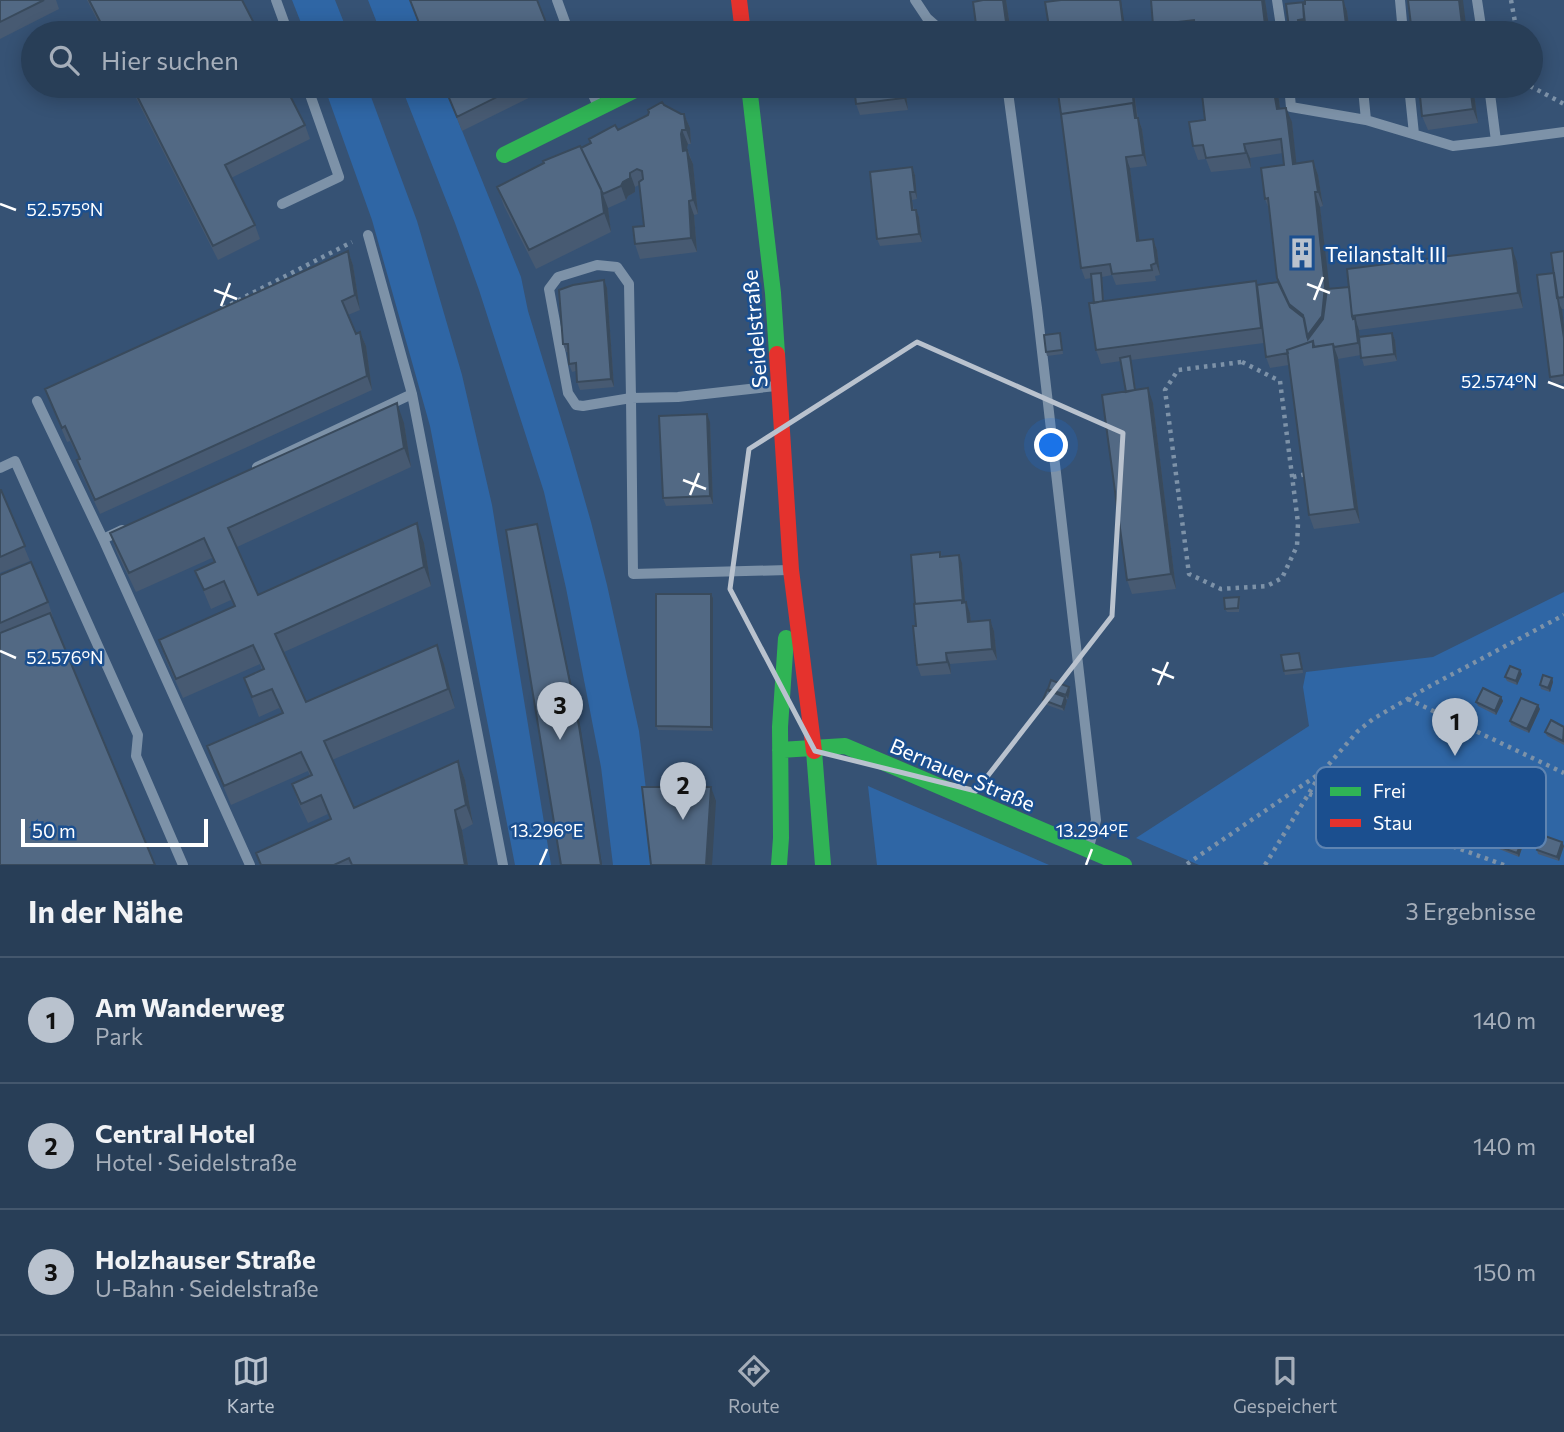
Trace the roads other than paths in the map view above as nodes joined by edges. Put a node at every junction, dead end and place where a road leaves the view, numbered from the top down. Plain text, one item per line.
1 (276, 0) edge
2 (557, 0) edge
3 (739, 0) edge
4 (915, 0) edge
5 (1277, 0) edge
6 (1400, 0) edge
7 (1477, 0) edge
8 (284, 21) edge
9 (565, 21) edge
10 (742, 21) edge
11 (931, 21) edge
12 (1280, 21) edge
13 (1402, 21) edge
14 (1480, 21) edge
15 (311, 98) edge
16 (594, 98) edge
17 (618, 98) edge
18 (750, 98) edge
19 (1009, 98) edge
20 (1291, 98) edge
21 (1364, 98) edge
22 (1410, 98) edge
23 (1491, 98) edge
24 (598, 108) junction
25 (1366, 120) junction
26 (1564, 132) edge
27 (1414, 134) junction
28 (1496, 141) junction
29 (504, 155) dead end
30 (282, 204) dead end
31 (368, 235) dead end
32 (780, 386) junction
33 (412, 394) junction
34 (631, 398) junction
35 (37, 401) dead end
36 (0, 468) edge
37 (252, 469) edge
38 (128, 527) edge
39 (103, 539) junction
40 (791, 570) junction
41 (814, 747) junction
42 (780, 750) junction
43 (1088, 849) junction
44 (183, 865) edge
45 (250, 865) edge
46 (503, 865) edge
47 (779, 865) edge
48 (824, 865) edge
49 (1124, 865) edge

1 - 8 lane
2 - 9 lane
3 - 10 main road
4 - 11 lane
5 - 12 lane
6 - 13 lane
7 - 14 lane
15 - 30 lane
16 - 24 lane
17 - 24 main road
18 - 32 main road, Seidelstraße
19 - 43 lane
20 - 25 lane
21 - 25 lane
22 - 27 lane
23 - 28 lane
24 - 29 main road
25 - 27 lane
26 - 28 lane
27 - 28 lane
31 - 33 lane
32 - 34 lane
32 - 40 main road, Seidelstraße
33 - 37 lane
33 - 46 lane
34 - 34 lane
34 - 40 lane
35 - 39 lane
36 - 44 lane
38 - 39 lane
39 - 45 lane
40 - 41 main road, Seidelstraße
40 - 42 main road, Seidelstraße
41 - 42 main road, Bernauer Straße
41 - 43 main road, Bernauer Straße
41 - 48 main road, Seidelstraße
42 - 47 main road, Seidelstraße
43 - 49 main road, Bernauer Straße

